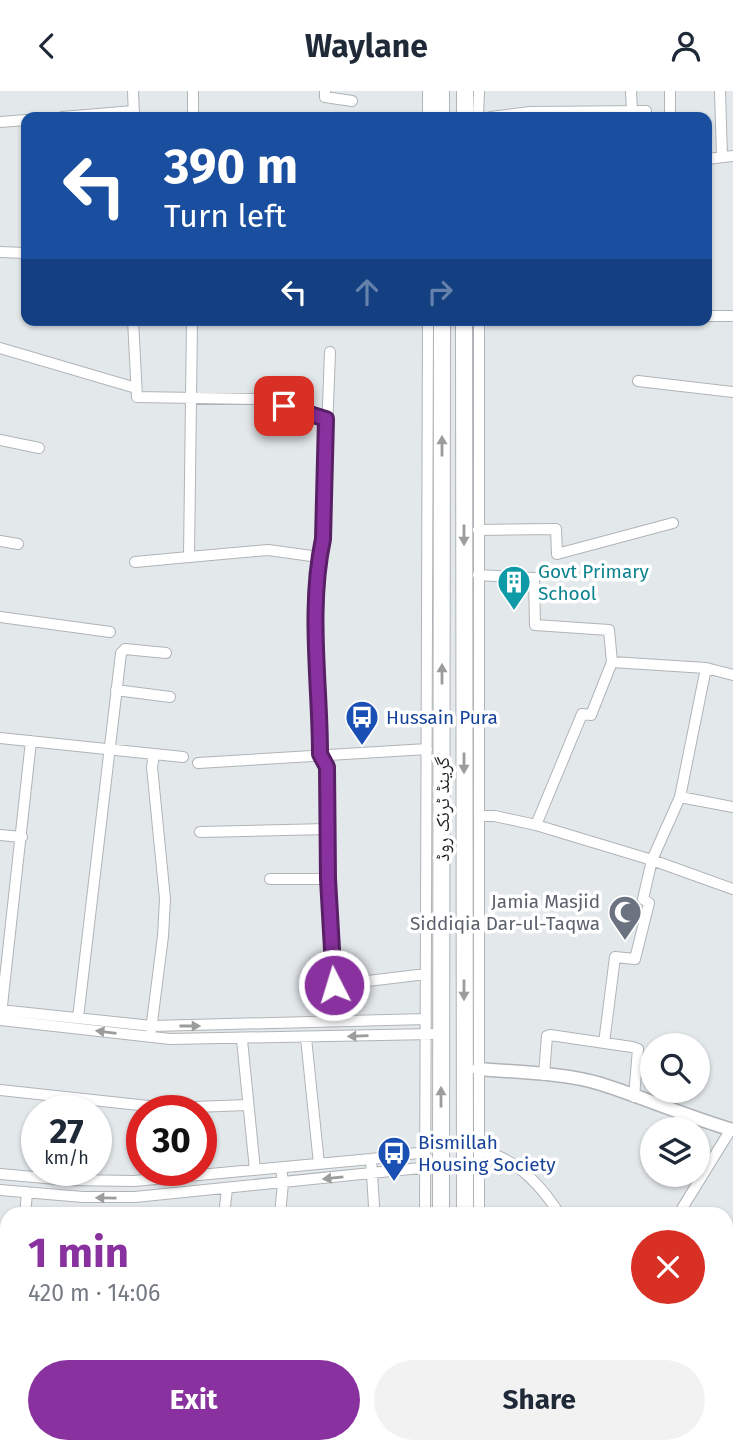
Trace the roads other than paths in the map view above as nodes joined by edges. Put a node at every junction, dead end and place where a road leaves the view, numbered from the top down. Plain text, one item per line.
1 (133, 91) edge
2 (193, 91) edge
3 (325, 91) edge
4 (428, 91) edge
5 (441, 91) edge
6 (465, 91) edge
7 (478, 91) edge
8 (631, 91) edge
9 (670, 91) edge
10 (720, 91) edge
11 (352, 101) dead end
12 (632, 111) junction
13 (646, 111) dead end
14 (134, 112) edge
15 (193, 112) edge
16 (428, 112) edge
17 (441, 112) edge
18 (465, 112) edge
19 (478, 112) edge
20 (581, 112) edge
21 (670, 112) edge
22 (21, 121) edge
23 (0, 123) edge
24 (728, 157) edge
25 (0, 251) edge
26 (21, 253) edge
27 (712, 316) edge
28 (733, 316) edge
29 (133, 326) edge
30 (192, 326) edge
31 (428, 326) edge
32 (442, 326) edge
33 (464, 326) edge
34 (479, 326) edge
35 (0, 348) edge
36 (330, 352) dead end
37 (638, 381) dead end
38 (136, 388) junction
39 (733, 392) edge
40 (191, 398) junction
41 (326, 419) junction
42 (0, 440) edge
43 (39, 448) dead end
44 (673, 523) dead end
45 (478, 530) junction
46 (0, 541) edge
47 (18, 544) dead end
48 (189, 557) junction
49 (319, 557) junction
50 (135, 562) dead end
51 (435, 576) junction
52 (473, 587) junction
53 (442, 593) junction
54 (0, 617) edge
55 (110, 632) dead end
56 (166, 653) dead end
57 (612, 662) junction
58 (706, 668) junction
59 (733, 675) edge
60 (116, 690) junction
61 (170, 697) dead end
62 (0, 738) edge
63 (31, 741) junction
64 (109, 749) junction
65 (427, 749) junction
66 (320, 754) junction
67 (154, 755) junction
68 (183, 757) dead end
69 (198, 763) dead end
70 (680, 797) junction
71 (733, 807) edge
72 (480, 816) junction
73 (536, 825) junction
74 (327, 829) junction
75 (200, 832) dead end
76 (0, 835) edge
77 (22, 837) junction
78 (652, 860) junction
79 (270, 879) dead end
80 (328, 879) junction
81 (733, 890) edge
82 (426, 974) junction
83 (0, 1015) edge
84 (78, 1018) junction
85 (426, 1019) junction
86 (151, 1032) junction
87 (433, 1034) junction
88 (306, 1038) junction
89 (242, 1039) junction
90 (604, 1043) junction
91 (478, 1069) junction
92 (544, 1075) junction
93 (0, 1090) edge
94 (634, 1097) junction
95 (248, 1105) junction
96 (732, 1130) edge
97 (479, 1151) junction
98 (425, 1152) junction
99 (371, 1159) junction
100 (319, 1164) junction
101 (433, 1167) junction
102 (281, 1168) junction
103 (255, 1171) junction
104 (373, 1173) junction
105 (0, 1174) edge
106 (283, 1183) junction
107 (227, 1189) junction
108 (0, 1190) edge
109 (27, 1193) junction
110 (25, 1207) edge
111 (225, 1207) edge
112 (281, 1207) edge
113 (374, 1207) edge
114 (426, 1207) edge
115 (440, 1207) edge
116 (465, 1207) edge
117 (479, 1207) edge
118 (555, 1207) edge
119 (683, 1207) edge

1 - 14 street
2 - 15 street
3 - 11 street
4 - 16 street
5 - 17 highway
6 - 18 highway
7 - 19 street
8 - 12 street
9 - 21 street
10 - 24 street
12 - 13 street
12 - 20 street
22 - 23 street
25 - 26 street
27 - 28 street
29 - 38 street
30 - 40 street
31 - 51 street
51 -> 32 highway, گرینڈ ٹرنک روڈ
33 -> 52 highway, گرینڈ ٹرنک روڈ
34 - 45 street
35 - 38 street
36 - 41 street
37 - 39 street
38 - 40 street
40 - 41 street
40 - 48 street
41 - 49 street
42 - 43 street
44 - 45 street
45 - 52 street
46 - 47 street
48 - 49 street
48 - 50 street
49 - 66 street
51 - 53 highway, گرینڈ ٹرنک روڈ
51 - 65 street
52 - 53 highway
52 - 57 street
52 - 72 street
52 -> 116 highway, گرینڈ ٹرنک روڈ
87 -> 53 highway, گرینڈ ٹرنک روڈ
54 - 55 street
56 - 60 street
57 - 58 street
57 - 73 street
58 - 59 street
58 - 70 street
60 - 61 street
60 - 64 street
62 - 63 street
63 - 64 street
63 - 77 street
64 - 67 street
64 - 84 street
65 - 66 street
65 - 82 street
66 - 69 street
66 - 74 street
67 - 68 street
67 - 86 street
70 - 71 street
70 - 78 street
72 - 73 street
72 - 91 street
73 - 78 street
74 - 75 street
74 - 80 street
76 - 77 street
77 - 83 street
78 - 81 street
78 - 90 street
79 - 80 street
80 - 82 street
82 - 85 street
83 - 84 street
86 -> 83 street
84 - 86 street
86 -> 85 street
85 - 87 street
86 - 89 street
87 -> 88 street
87 - 98 street
101 -> 87 highway, گرینڈ ٹرنک روڈ
88 - 89 street
88 - 100 street
89 - 95 street
90 - 92 street
90 - 94 street
91 - 92 street
91 - 97 street
92 - 94 street
93 - 95 street
94 - 96 street
95 - 103 street
96 - 119 street
97 - 117 street
97 - 118 street
98 - 99 street
98 - 101 street
99 - 100 street
99 - 104 street
100 - 102 street
101 - 104 street
101 - 114 street
101 - 115 highway, گرینڈ ٹرنک روڈ
102 - 103 street
102 - 106 street
103 - 105 street
104 -> 106 street
104 - 113 street
106 - 107 street
106 - 112 street
107 -> 109 street
107 - 111 street
108 - 109 street
109 - 110 street

